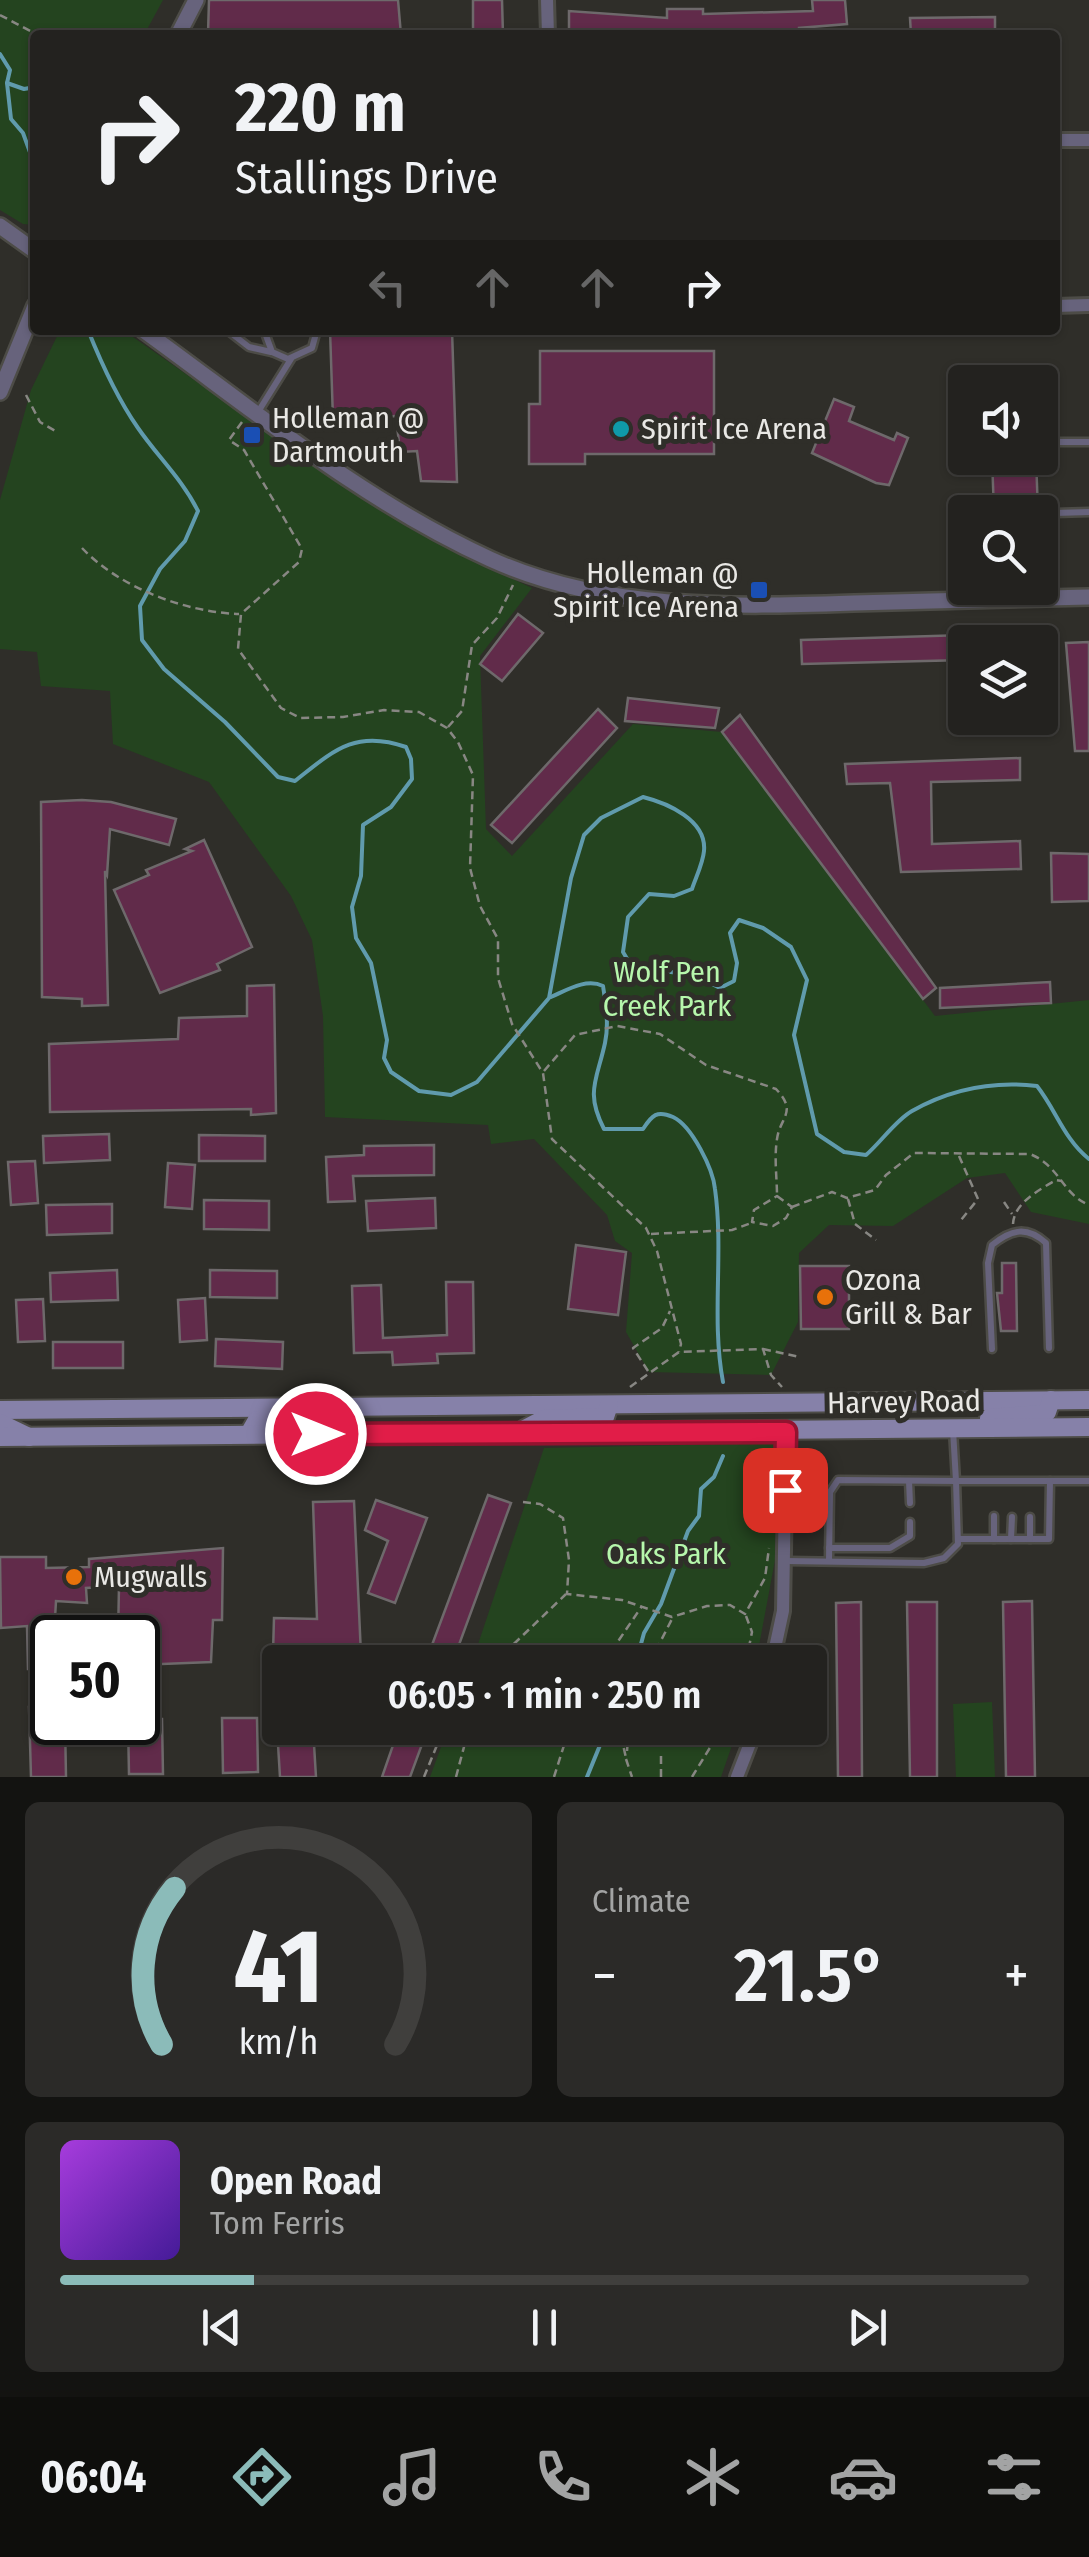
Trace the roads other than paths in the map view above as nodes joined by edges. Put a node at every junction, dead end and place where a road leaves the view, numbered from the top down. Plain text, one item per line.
1 (196, 0) edge
2 (547, 0) edge
3 (181, 30) edge
4 (548, 30) edge
5 (1060, 140) edge
6 (1089, 140) edge
7 (0, 226) edge
8 (30, 247) edge
9 (1089, 305) edge
10 (1060, 306) edge
11 (30, 318) edge
12 (150, 335) edge
13 (234, 335) edge
14 (266, 335) edge
15 (316, 335) edge
16 (272, 352) junction
17 (291, 358) junction
18 (0, 392) edge
19 (254, 411) junction
20 (1058, 442) edge
21 (1089, 442) edge
22 (1089, 512) edge
23 (1058, 513) edge
24 (1089, 597) edge
25 (992, 1348) dead end
26 (1049, 1348) dead end
27 (0, 1396) edge
28 (615, 1399) junction
29 (1050, 1400) junction
30 (1089, 1400) edge
31 (342, 1406) junction
32 (33, 1409) junction
33 (0, 1410) edge
34 (0, 1424) edge
35 (953, 1427) junction
36 (1089, 1427) edge
37 (977, 1428) junction
38 (520, 1432) junction
39 (786, 1432) junction
40 (250, 1434) junction
41 (0, 1437) edge
42 (30, 1438) junction
43 (909, 1480) junction
44 (956, 1481) junction
45 (995, 1481) junction
46 (1012, 1481) junction
47 (1030, 1481) junction
48 (1050, 1481) junction
49 (1089, 1481) edge
50 (994, 1493) dead end
51 (1012, 1494) dead end
52 (1030, 1494) dead end
53 (910, 1502) dead end
54 (994, 1516) dead end
55 (1012, 1516) dead end
56 (1030, 1516) dead end
57 (910, 1522) dead end
58 (958, 1539) junction
59 (994, 1539) junction
60 (1011, 1539) junction
61 (1030, 1539) junction
62 (829, 1548) junction
63 (784, 1560) junction
64 (830, 1560) junction
65 (776, 1645) edge
66 (749, 1745) edge
67 (737, 1777) edge

1 - 3 street
2 - 4 street
5 - 6 street
7 - 8 street
9 - 10 street
11 - 18 street
12 - 19 street
13 - 16 lane
14 - 16 lane
15 - 17 lane
16 - 17 lane
17 - 19 lane
19 - 24 street
20 - 21 lane
22 - 23 lane
25 - 26 lane
27 - 32 main road
28 - 29 main road, Harvey Road
28 - 31 main road, Harvey Road
28 - 38 main road
29 - 30 main road, Harvey Road
29 - 37 main road
31 - 32 main road, Harvey Road
31 - 40 main road
32 - 33 main road, Harvey Road
34 - 42 main road
35 - 37 main road, Harvey Road
35 - 39 main road, Harvey Road
35 - 44 lane
36 - 37 main road, Harvey Road
38 - 39 main road, Harvey Road
38 - 40 main road, Harvey Road
39 - 63 street
40 - 42 main road, Harvey Road
41 - 42 main road, Harvey Road
43 - 44 lane
43 - 53 lane
43 - 62 lane
44 - 45 lane
44 - 58 lane
45 - 46 lane
45 - 50 lane
46 - 47 lane
46 - 51 lane
47 - 48 lane
47 - 52 lane
48 - 49 lane
48 - 61 lane
54 - 59 lane
55 - 60 lane
56 - 61 lane
57 - 62 lane
58 - 59 lane
58 - 64 lane
59 - 60 lane
60 - 61 lane
62 - 64 lane
63 - 64 lane
63 - 65 street
66 - 67 street

